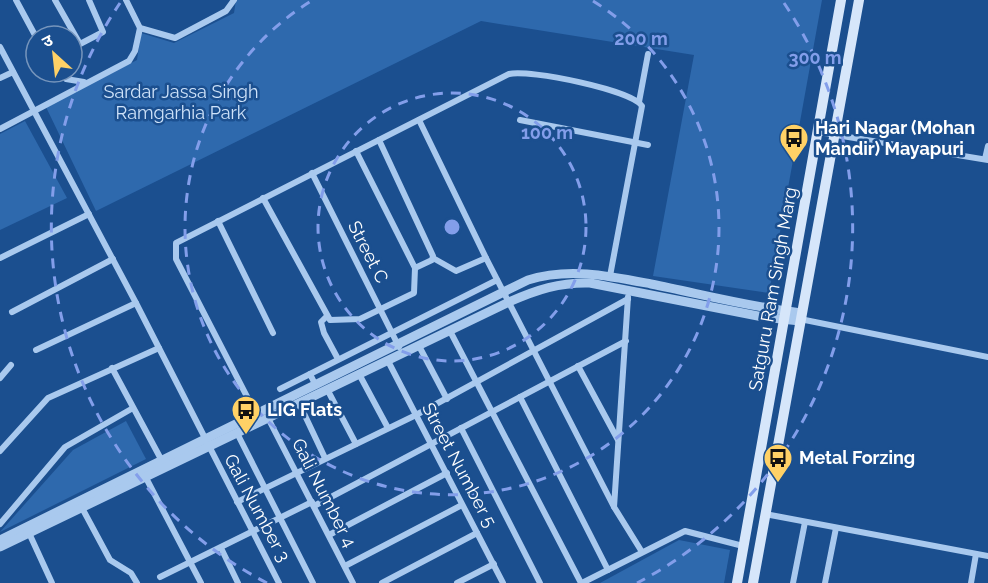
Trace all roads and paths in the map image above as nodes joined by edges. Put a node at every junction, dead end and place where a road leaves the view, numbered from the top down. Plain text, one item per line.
1 (16, 0) edge
2 (56, 0) edge
3 (89, 0) edge
4 (126, 0) edge
5 (234, 0) edge
6 (841, 0) edge
7 (859, 0) edge
8 (29, 24) edge
9 (140, 28) junction
10 (0, 47) edge
11 (648, 54) dead end
12 (13, 72) junction
13 (0, 78) edge
14 (85, 82) joint
15 (639, 102) junction
16 (34, 111) junction
17 (419, 120) junction
18 (520, 120) dead end
19 (0, 129) edge
20 (818, 132) junction
21 (835, 135) junction
22 (379, 140) junction
23 (635, 144) junction
24 (648, 145) dead end
25 (988, 146) edge
26 (356, 151) junction
27 (987, 159) edge
28 (312, 173) junction
29 (263, 198) junction
30 (89, 214) junction
31 (218, 221) junction
32 (0, 258) edge
33 (433, 258) junction
34 (486, 258) junction
35 (113, 259) junction
36 (415, 268) junction
37 (610, 276) junction
38 (497, 280) junction
39 (503, 292) junction
40 (628, 294) junction
41 (509, 302) junction
42 (136, 303) junction
43 (381, 309) junction
44 (12, 312) dead end
45 (786, 315) junction
46 (326, 317) junction
47 (800, 319) junction
48 (450, 331) junction
49 (392, 332) junction
50 (273, 333) dead end
51 (626, 341) junction
52 (398, 343) junction
53 (419, 346) junction
54 (159, 348) junction
55 (36, 350) dead end
56 (534, 350) junction
57 (402, 353) junction
58 (988, 357) edge
59 (338, 359) junction
60 (388, 361) junction
61 (11, 365) dead end
62 (578, 366) junction
63 (112, 368) junction
64 (310, 374) junction
65 (359, 375) junction
66 (0, 378) edge
67 (550, 381) junction
68 (477, 383) junction
69 (315, 384) junction
70 (279, 389) dead end
71 (327, 389) junction
72 (520, 397) junction
73 (447, 399) junction
74 (299, 403) junction
75 (133, 408) junction
76 (492, 412) junction
77 (256, 414) junction
78 (416, 415) junction
79 (268, 418) junction
80 (388, 428) junction
81 (461, 428) junction
82 (237, 433) junction
83 (619, 442) junction
84 (207, 443) junction
85 (356, 444) junction
86 (431, 444) junction
87 (0, 451) edge
88 (326, 458) junction
89 (162, 461) junction
90 (297, 472) junction
91 (447, 473) junction
92 (145, 476) junction
93 (265, 488) junction
94 (237, 502) junction
95 (313, 504) junction
96 (81, 505) junction
97 (462, 505) junction
98 (615, 507) junction
99 (765, 514) junction
100 (280, 519) junction
101 (806, 522) junction
102 (0, 524) edge
103 (836, 528) junction
104 (253, 532) junction
105 (29, 533) junction
106 (477, 533) junction
107 (329, 535) junction
108 (0, 540) edge
109 (743, 546) junction
110 (0, 547) edge
111 (221, 548) junction
112 (642, 552) junction
113 (976, 554) junction
114 (988, 556) edge
115 (191, 562) junction
116 (494, 564) junction
117 (345, 566) junction
118 (608, 570) junction
119 (160, 577) dead end
120 (136, 582) edge
121 (52, 583) edge
122 (201, 583) edge
123 (238, 583) edge
124 (279, 583) edge
125 (313, 583) edge
126 (353, 583) edge
127 (382, 583) edge
128 (457, 583) edge
129 (503, 583) edge
130 (540, 583) edge
131 (582, 583) edge
132 (737, 583) edge
133 (753, 583) edge
134 (793, 583) edge
135 (825, 583) edge
136 (970, 583) edge

1 - 8 street
2 - 3 street
4 - 9 street
5 - 9 street
6 - 20 main road, Satguru Ram Singh Marg
7 - 21 main road, Satguru Ram Singh Marg
9 - 14 street
10 - 12 street, Gali Number 3
11 - 15 street
12 - 13 street
12 - 16 street, Gali Number 3
14 - 16 street
15 - 17 street
15 - 23 street
16 - 19 street
16 - 30 street, Gali Number 3
17 - 22 street
17 - 34 street
18 - 23 street
20 - 21 street
20 - 45 main road, Satguru Ram Singh Marg
21 - 27 street
21 - 47 main road, Satguru Ram Singh Marg
22 - 26 street
22 - 33 street
23 - 24 street
23 - 37 street
25 - 27 street
26 - 28 street
26 - 36 street
28 - 29 street
28 - 43 street, Street C
29 - 31 street
29 - 46 street
30 - 32 street
30 - 35 street, Gali Number 3
31 - 50 street
31 - 77 street
33 - 34 street
33 - 36 street
34 - 38 street
35 - 42 street, Gali Number 3
35 - 44 street
36 - 43 street
37 - 39 street
37 - 45 street
38 - 39 street
38 - 49 street
39 - 41 street
39 - 52 street
40 - 41 street
40 - 45 street
40 - 51 street
40 - 56 street
41 - 48 street
41 - 56 street
42 - 54 street, Gali Number 3
42 - 55 street
43 - 46 street
43 - 49 street, Street C
45 - 47 street
45 - 109 main road, Satguru Ram Singh Marg
46 - 59 street
47 - 58 street
47 - 99 main road, Satguru Ram Singh Marg
48 - 53 street
48 - 68 street
49 - 52 street, Street C
49 - 59 street
51 - 62 street
51 - 83 street
52 - 57 street, Street C
52 - 69 street
53 - 57 street
53 - 73 street
54 - 63 street
54 - 84 street, Gali Number 3
56 - 67 street
56 - 68 street
57 - 60 street
59 - 64 street
60 - 65 street
60 - 78 street, Street Number 5
61 - 66 street
62 - 67 street
62 - 83 street
63 - 75 street
63 - 87 street
64 - 69 street
64 - 70 street
65 - 71 street
65 - 80 street
67 - 72 street
67 - 98 street
68 - 73 street
68 - 76 street
69 - 77 street
71 - 74 street
71 - 85 street
72 - 76 street
72 - 118 street
73 - 78 street
74 - 79 street
74 - 88 street
75 - 89 street
75 - 102 street
76 - 81 street
76 - 131 street
77 - 84 street
78 - 80 street
78 - 86 street, Street Number 5
79 - 82 street
79 - 90 street, Gali Number 4
80 - 85 street
81 - 86 street
81 - 130 street
82 - 84 street
82 - 93 street
83 - 98 street
84 - 89 street
84 - 92 street
84 - 94 street, Gali Number 3
85 - 88 street
86 - 91 street, Street Number 5
86 - 95 street
88 - 90 street
89 - 96 street
90 - 93 street
90 - 95 street, Gali Number 4
91 - 97 street, Street Number 5
91 - 107 street
92 - 96 street
92 - 115 street
93 - 94 street
93 - 100 street
94 - 104 street, Gali Number 3
95 - 100 street
95 - 107 street, Gali Number 4
96 - 105 street
96 - 108 street
96 - 120 street
97 - 106 street, Street Number 5
97 - 117 street
98 - 112 street
99 - 101 street
99 - 133 main road, Satguru Ram Singh Marg
100 - 104 street
100 - 125 street
101 - 103 street
101 - 134 street
103 - 113 street
103 - 135 street
104 - 111 street
104 - 124 street, Gali Number 3
105 - 110 street
105 - 121 street
106 - 116 street, Street Number 5
106 - 127 street
107 - 117 street, Gali Number 4
109 - 112 street
109 - 132 main road, Satguru Ram Singh Marg
111 - 115 street
111 - 123 street
112 - 118 street
113 - 114 street
113 - 136 street
115 - 119 street
115 - 122 street
116 - 128 street
116 - 129 street, Street Number 5
117 - 126 street, Gali Number 4
118 - 131 street

